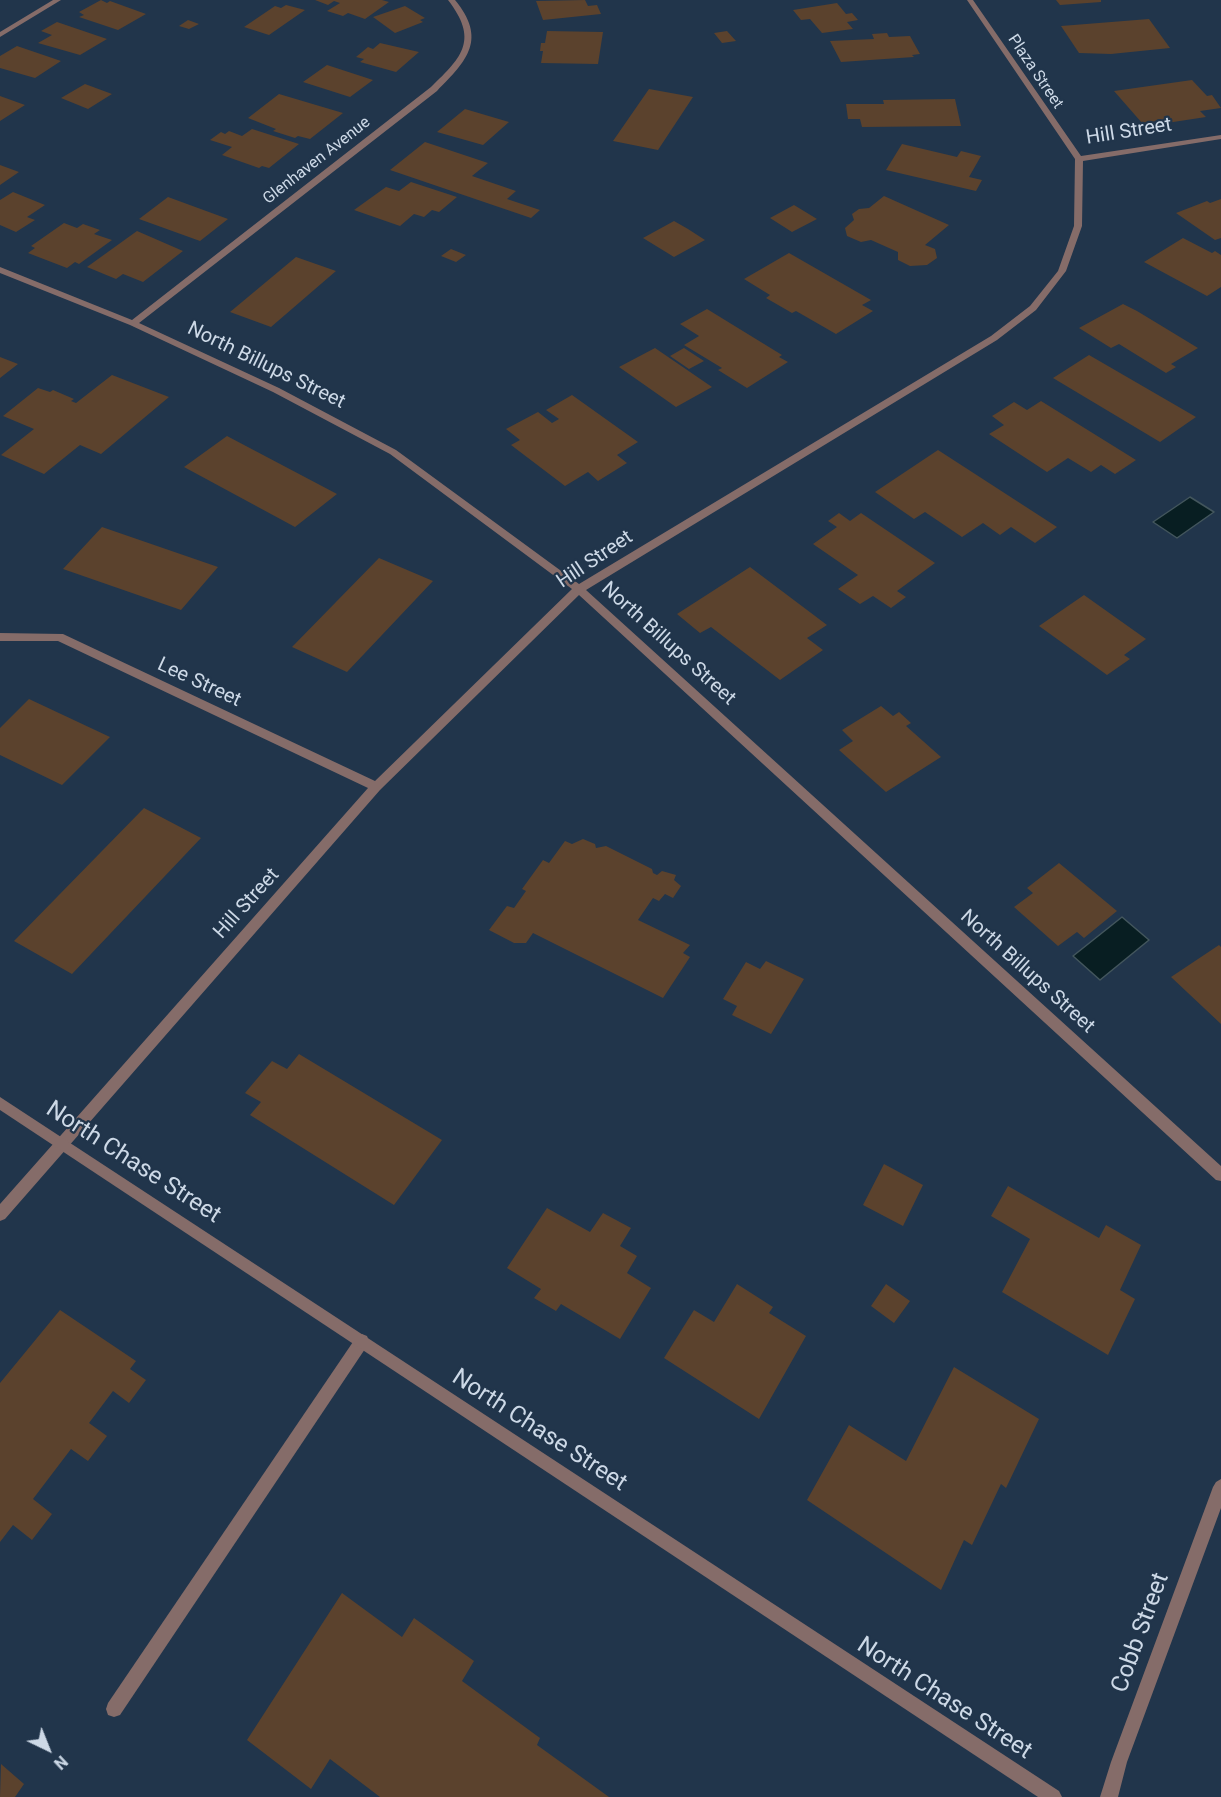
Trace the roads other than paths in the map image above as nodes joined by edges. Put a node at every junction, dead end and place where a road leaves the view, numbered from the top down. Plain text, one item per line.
1 (58, 0) edge
2 (451, 0) edge
3 (970, 0) edge
4 (0, 35) edge
5 (1221, 137) edge
6 (1079, 159) junction
7 (0, 270) edge
8 (133, 323) junction
9 (579, 589) junction
10 (0, 638) edge
11 (376, 787) junction
12 (0, 1103) edge
13 (62, 1143) junction
14 (1221, 1175) edge
15 (0, 1214) edge
16 (362, 1341) junction
17 (1221, 1487) edge
18 (114, 1709) dead end
19 (1053, 1797) edge
20 (1109, 1797) edge

1 - 4 street
2 - 8 street, Glenhaven Avenue
3 - 6 street, Plaza Street
5 - 6 street, Hill Street
6 - 9 street, Hill Street
7 - 8 street, North Billups Street
8 - 9 street, North Billups Street
9 - 11 street, Hill Street
9 - 14 street, North Billups Street
10 - 11 street, Lee Street
11 - 13 street, Hill Street
12 - 13 street, North Chase Street
13 - 15 street, Hill Street
13 - 16 street, North Chase Street
16 - 18 street
16 - 19 street, North Chase Street
17 - 20 street, Cobb Street

